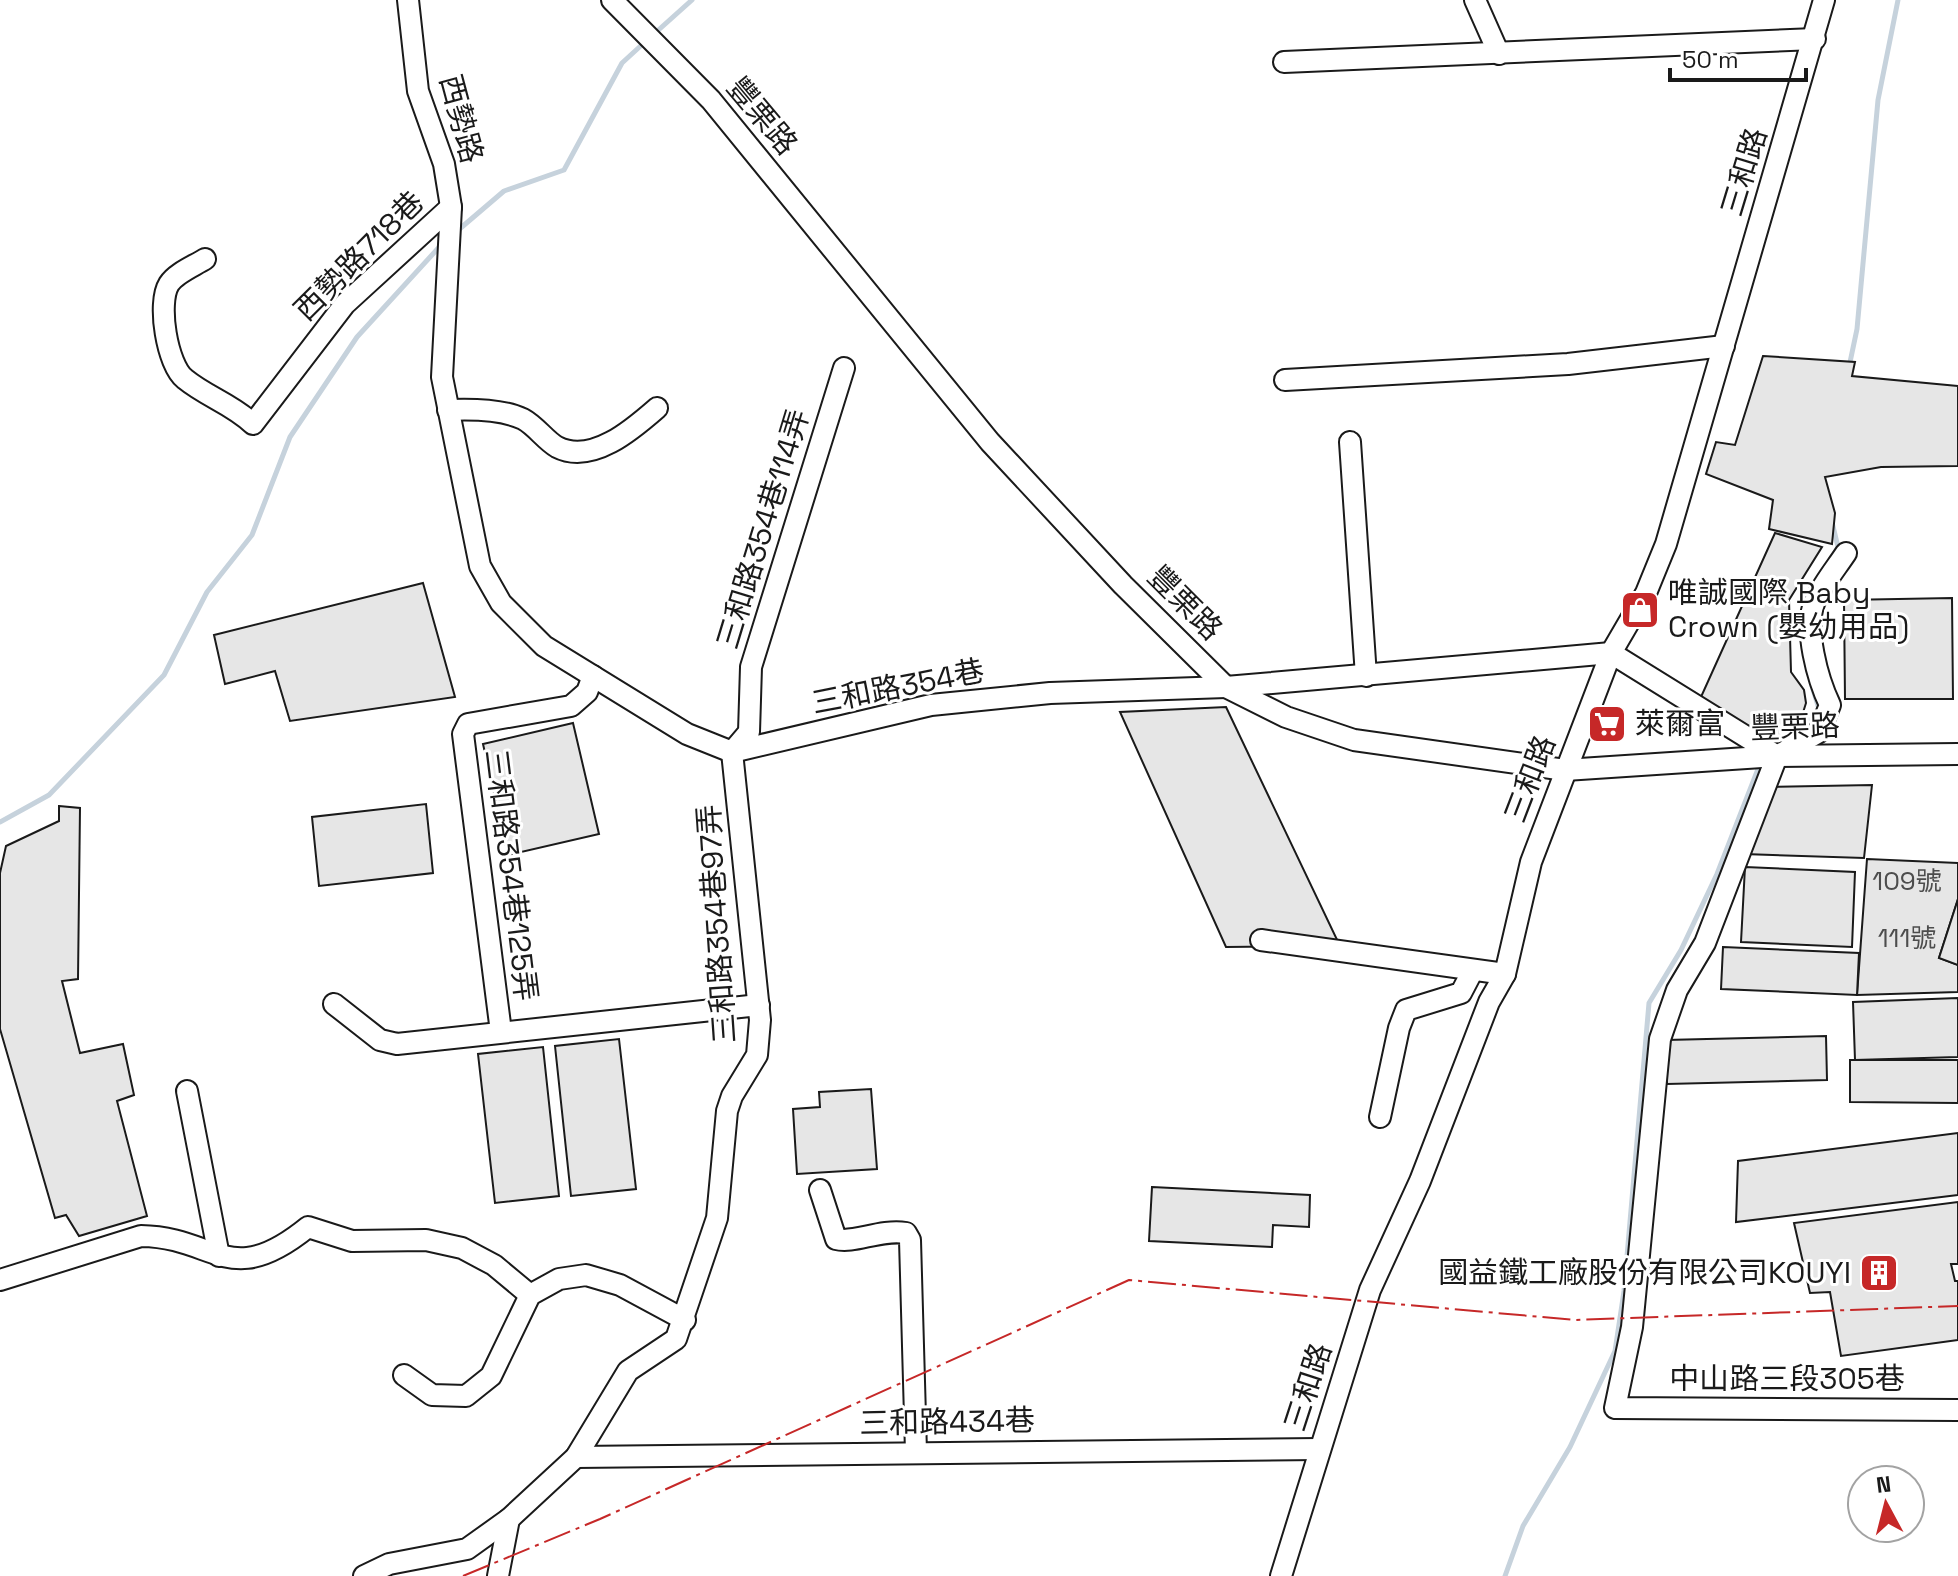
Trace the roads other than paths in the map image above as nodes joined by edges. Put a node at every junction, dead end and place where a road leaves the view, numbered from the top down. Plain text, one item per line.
1 (408, 0) edge
2 (612, 0) edge
3 (1475, 0) edge
4 (1824, 0) edge
5 (1815, 39) junction
6 (1499, 54) junction
7 (1284, 62) dead end
8 (451, 207) junction
9 (205, 259) dead end
10 (1724, 346) junction
11 (844, 368) dead end
12 (1285, 380) dead end
13 (657, 408) dead end
14 (448, 410) junction
15 (1350, 442) dead end
16 (1846, 553) dead end
17 (1611, 653) junction
18 (593, 676) junction
19 (1366, 676) junction
20 (1226, 687) junction
21 (732, 752) junction
22 (1958, 754) edge
23 (1777, 756) junction
24 (1565, 770) junction
25 (1261, 940) dead end
26 (1473, 970) junction
27 (1505, 974) junction
28 (334, 1004) dead end
29 (759, 1005) junction
30 (501, 1032) junction
31 (187, 1091) dead end
32 (1380, 1117) dead end
33 (820, 1190) dead end
34 (219, 1256) junction
35 (0, 1280) edge
36 (530, 1295) junction
37 (685, 1320) junction
38 (404, 1375) dead end
39 (1958, 1410) edge
40 (1319, 1449) junction
41 (916, 1452) junction
42 (576, 1457) junction
43 (509, 1519) junction
44 (364, 1576) edge
45 (498, 1576) edge
46 (1281, 1576) edge

1 - 8 street, 西勢路
2 - 20 street, 豐栗路
3 - 6 street
4 - 5 street, 三和路
5 - 6 street
5 - 10 street, 三和路
6 - 7 street
8 - 9 street, 西勢路718巷
8 - 14 street
10 - 12 street
10 - 17 street, 三和路
11 - 21 street, 三和路354巷114弄
13 - 14 street
14 - 18 street
15 - 19 street
16 - 23 street
17 - 19 street, 三和路354巷
17 - 23 street
17 - 24 street, 三和路
18 - 21 street
18 - 30 street, 三和路354巷125弄
19 - 20 street, 三和路354巷
20 - 21 street, 三和路354巷
20 - 24 street, 豐栗路
21 - 29 street, 三和路354巷97弄
22 - 23 street, 豐栗路
23 - 24 street, 豐栗路
23 - 39 street, 中山路三段305巷
24 - 27 street, 三和路
25 - 26 street
26 - 27 street
26 - 32 street
27 - 40 street, 三和路
28 - 30 street
29 - 30 street
29 - 37 street, 三和路354巷97弄
31 - 34 street
33 - 41 street
34 - 35 street
34 - 36 street
36 - 37 street
36 - 38 street
37 - 42 street, 三和路354巷97弄
40 - 41 street, 三和路434巷
40 - 46 street, 三和路
41 - 42 street, 三和路434巷
42 - 43 street, 三和路354巷97弄
43 - 44 street, 三和路354巷97弄
43 - 45 street

